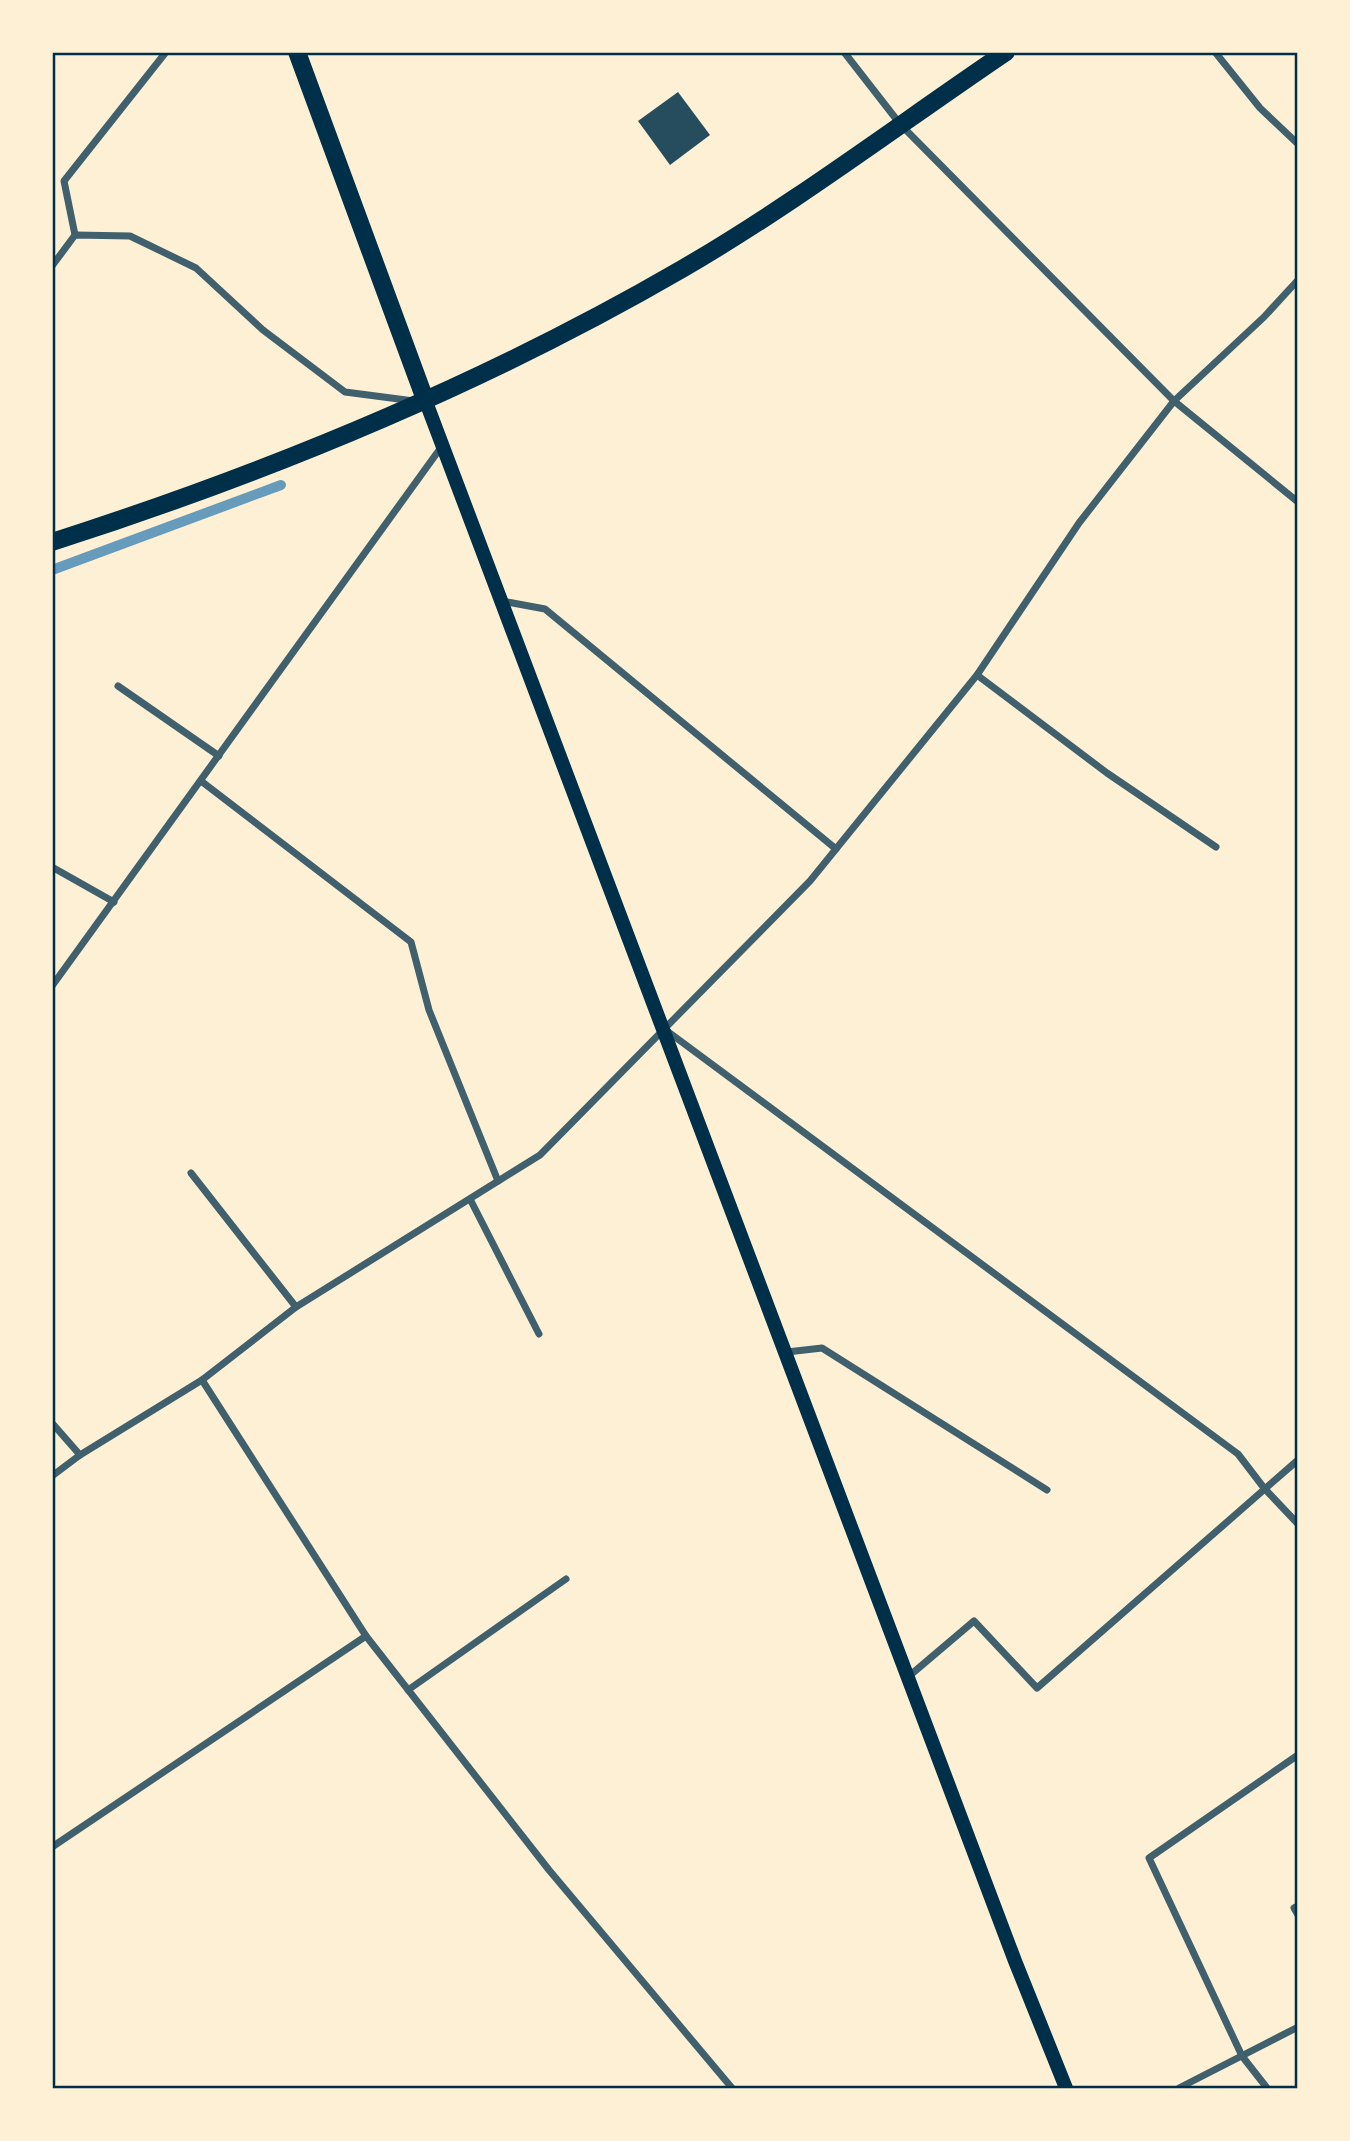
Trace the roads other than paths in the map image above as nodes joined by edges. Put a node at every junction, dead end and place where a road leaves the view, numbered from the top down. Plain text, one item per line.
1 (166, 52) edge
2 (297, 52) edge
3 (844, 52) edge
4 (1006, 52) edge
5 (1215, 52) edge
6 (900, 124) junction
7 (1297, 144) edge
8 (75, 235) junction
9 (52, 266) edge
10 (1297, 280) edge
11 (1174, 401) junction
12 (426, 402) junction
13 (442, 445) junction
14 (1297, 502) edge
15 (52, 542) edge
16 (502, 601) junction
17 (977, 675) junction
18 (118, 686) dead end
19 (219, 756) junction
20 (201, 781) junction
21 (1216, 847) dead end
22 (836, 849) junction
23 (52, 867) edge
24 (114, 902) junction
25 (52, 986) edge
26 (664, 1029) junction
27 (191, 1173) dead end
28 (498, 1181) junction
29 (470, 1199) junction
30 (296, 1307) junction
31 (539, 1334) dead end
32 (787, 1352) junction
33 (201, 1381) junction
34 (52, 1423) edge
35 (80, 1455) junction
36 (1297, 1460) edge
37 (52, 1476) edge
38 (1264, 1488) junction
39 (1047, 1490) dead end
40 (1297, 1524) edge
41 (566, 1579) dead end
42 (366, 1636) junction
43 (908, 1677) junction
44 (408, 1690) junction
45 (1297, 1755) edge
46 (52, 1847) edge
47 (1297, 1906) edge
48 (1297, 1915) edge
49 (1297, 2027) edge
50 (1242, 2056) junction
51 (732, 2088) edge
52 (1066, 2088) edge
53 (1179, 2088) edge
54 (1267, 2088) edge

1 - 8 street
2 - 12 main road
3 - 6 street
4 - 6 main road
5 - 7 street
6 - 11 street
6 - 12 main road
8 - 9 street
8 - 12 street
10 - 11 street
11 - 14 street
11 - 17 street
12 - 13 main road
12 - 15 main road
13 - 16 main road
13 - 19 street
16 - 22 street
16 - 26 main road
17 - 21 street
17 - 22 street
18 - 19 street
19 - 20 street
20 - 24 street
20 - 28 street
22 - 26 street
23 - 24 street
24 - 25 street
26 - 28 street
26 - 32 main road
26 - 38 street
27 - 30 street
28 - 29 street
29 - 30 street
29 - 31 street
30 - 33 street
32 - 39 street
32 - 43 main road
33 - 35 street
33 - 42 street
34 - 35 street
35 - 37 street
36 - 38 street
38 - 40 street
38 - 43 street
41 - 44 street
42 - 44 street
42 - 46 street
43 - 52 main road
44 - 51 street
45 - 50 street
47 - 48 street
49 - 50 street
50 - 53 street
50 - 54 street

